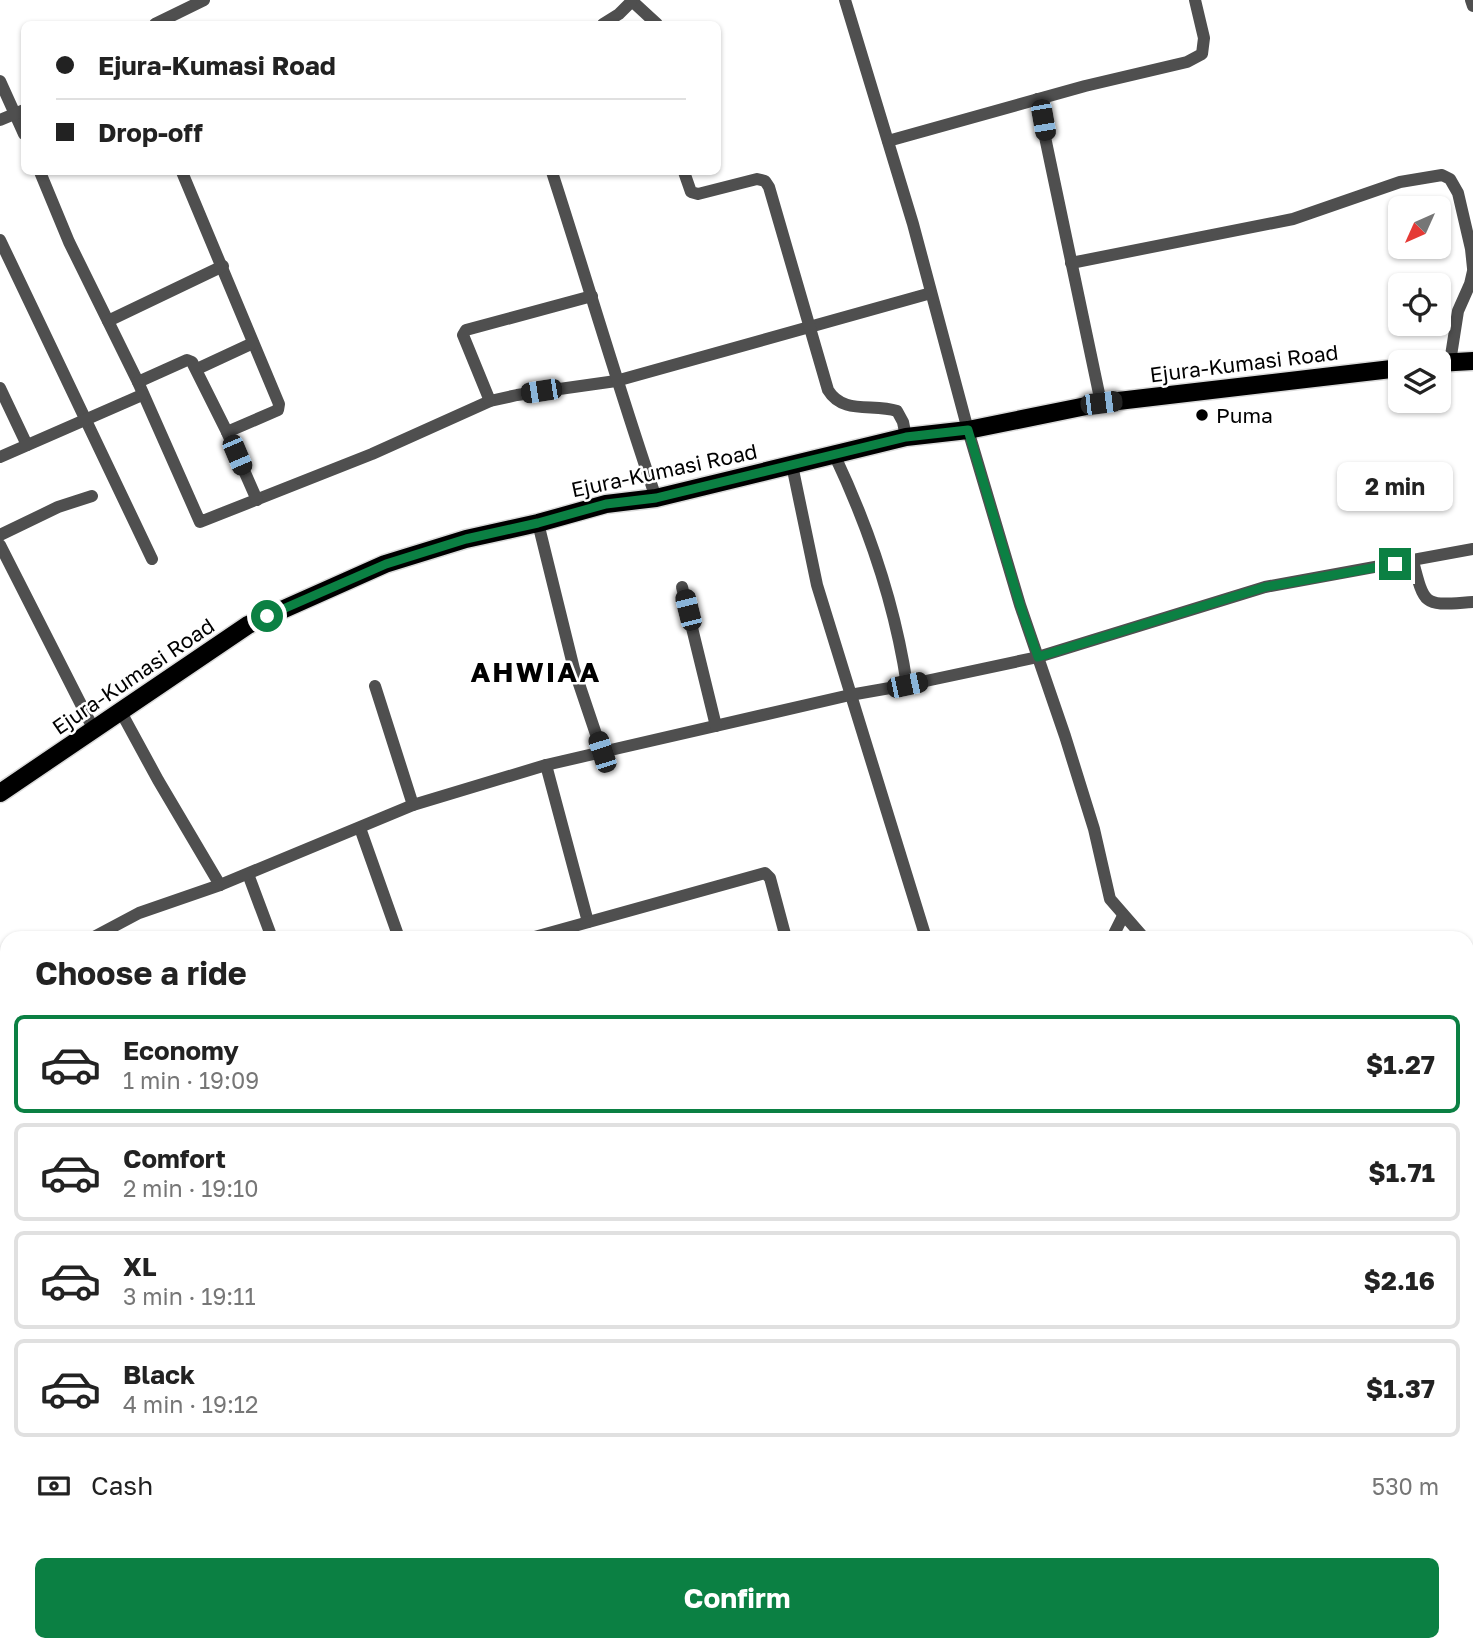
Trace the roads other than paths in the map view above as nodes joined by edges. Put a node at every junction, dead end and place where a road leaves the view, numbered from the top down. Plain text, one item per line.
1 (204, 0) edge
2 (1195, 0) edge
3 (1471, 0) edge
4 (631, 1) edge
5 (848, 1) edge
6 (1473, 6) edge
7 (161, 21) edge
8 (608, 21) edge
9 (654, 21) edge
10 (0, 81) edge
11 (1037, 99) junction
12 (20, 112) edge
13 (0, 120) edge
14 (888, 141) junction
15 (41, 175) edge
16 (183, 175) edge
17 (553, 175) edge
18 (685, 175) edge
19 (0, 240) edge
20 (1071, 263) junction
21 (223, 266) junction
22 (1473, 270) edge
23 (931, 293) junction
24 (592, 296) junction
25 (108, 321) junction
26 (809, 327) junction
27 (253, 343) junction
28 (1447, 350) edge
29 (1473, 361) edge
30 (1451, 362) edge
31 (197, 369) junction
32 (1388, 369) edge
33 (617, 381) junction
34 (0, 388) edge
35 (140, 388) junction
36 (490, 401) junction
37 (1101, 403) junction
38 (85, 420) junction
39 (968, 430) junction
40 (227, 432) junction
41 (906, 437) junction
42 (27, 445) junction
43 (834, 454) junction
44 (0, 457) edge
45 (792, 465) junction
46 (92, 496) dead end
47 (656, 498) junction
48 (257, 500) junction
49 (538, 523) junction
50 (0, 535) edge
51 (0, 545) edge
52 (1473, 549) edge
53 (152, 559) dead end
54 (1413, 561) junction
55 (682, 587) dead end
56 (1473, 602) edge
57 (1038, 657) junction
58 (907, 685) junction
59 (375, 686) dead end
60 (850, 695) junction
61 (121, 712) junction
62 (716, 726) junction
63 (94, 730) junction
64 (602, 752) junction
65 (546, 765) junction
66 (0, 793) edge
67 (413, 805) junction
68 (360, 828) junction
69 (248, 874) junction
70 (220, 885) junction
71 (1123, 916) junction
72 (589, 922) junction
73 (105, 931) edge
74 (269, 931) edge
75 (397, 931) edge
76 (556, 931) edge
77 (784, 931) edge
78 (924, 931) edge
79 (1116, 931) edge
80 (1137, 931) edge

1 - 7 street
2 - 11 street
3 - 6 street
4 - 8 street
4 - 9 street
5 - 14 street
10 - 12 street
11 - 14 street
11 - 20 street
12 - 13 street
14 - 23 street
15 - 25 street
16 - 21 street
17 - 24 street
18 - 26 street
19 - 38 street
20 - 22 street
20 - 37 street
21 - 25 street
21 - 27 street
22 - 28 street
23 - 26 street
23 - 39 street
24 - 33 street
24 - 36 street
25 - 35 street
26 - 33 street
26 - 41 street
27 - 31 street
27 - 40 street
29 - 30 main road
31 - 35 street
31 - 40 street
32 - 37 main road, Ejura-Kumasi Road
33 - 36 street
33 - 47 street
34 - 42 street
35 - 38 street
35 - 48 street
36 - 48 street
37 - 39 main road, Ejura-Kumasi Road
38 - 42 street
38 - 53 street
39 - 41 main road, Ejura-Kumasi Road
39 - 57 street
40 - 48 street
41 - 43 main road, Ejura-Kumasi Road
42 - 44 street
43 - 45 main road, Ejura-Kumasi Road
43 - 58 street
45 - 47 main road, Ejura-Kumasi Road
45 - 60 street
46 - 50 street
47 - 49 main road, Ejura-Kumasi Road
49 - 61 main road, Ejura-Kumasi Road
49 - 64 street
51 - 63 street
52 - 54 street
54 - 56 street
54 - 57 street
55 - 62 street
57 - 58 street
57 - 71 street
58 - 60 street
59 - 67 street
60 - 62 street
60 - 78 street
61 - 63 main road, Ejura-Kumasi Road
61 - 70 street
62 - 64 street
63 - 66 main road, Ejura-Kumasi Road
64 - 65 street
65 - 67 street
65 - 72 street
67 - 68 street
68 - 69 street
68 - 75 street
69 - 70 street
69 - 74 street
70 - 73 street
71 - 79 street
71 - 80 street
72 - 76 street
72 - 77 street

